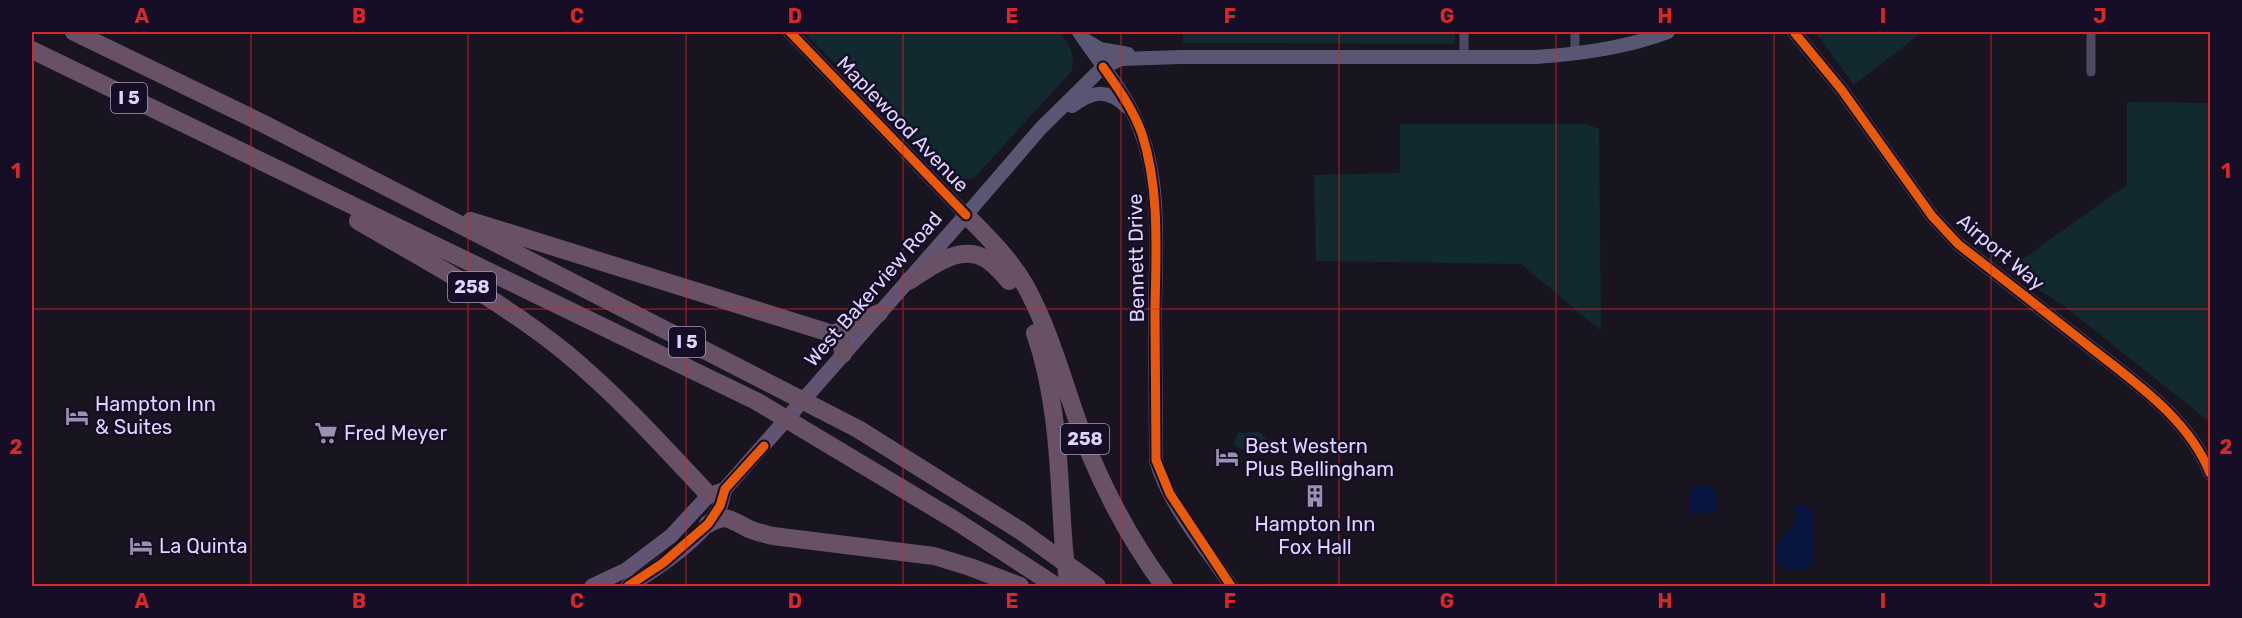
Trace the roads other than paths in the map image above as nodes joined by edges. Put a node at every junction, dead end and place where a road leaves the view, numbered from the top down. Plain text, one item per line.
1 (74, 32) edge
2 (790, 32) edge
3 (1464, 32) edge
4 (1575, 32) edge
5 (1668, 32) edge
6 (1794, 32) edge
7 (2091, 32) edge
8 (1081, 35) edge
9 (32, 50) edge
10 (1575, 54) junction
11 (1464, 56) junction
12 (1146, 57) junction
13 (1104, 67) junction
14 (2091, 72) dead end
15 (1133, 112) junction
16 (262, 123) junction
17 (1041, 128) junction
18 (226, 145) junction
19 (966, 215) junction
20 (909, 281) junction
21 (1009, 281) junction
22 (879, 313) junction
23 (833, 334) junction
24 (843, 354) junction
25 (2211, 473) edge
26 (717, 492) junction
27 (708, 524) junction
28 (592, 586) edge
29 (631, 586) edge
30 (1020, 586) edge
31 (1056, 586) edge
32 (1070, 586) edge
33 (1097, 586) edge
34 (1164, 586) edge
35 (1231, 586) edge

1 - 16 highway, I 5
2 - 19 street, Maplewood Avenue
3 - 11 street
4 - 10 street
5 - 10 street
6 - 25 street, Airport Way
7 - 14 street
8 - 12 street
8 - 13 street, Bennett Drive
9 - 18 highway, I 5
10 - 11 street
11 - 12 street
12 - 13 street
13 - 15 street, Bennett Drive
13 - 17 street, West Bakerview Road
15 - 17 street
15 - 35 street, Bennett Drive
16 - 23 highway
16 - 33 highway, I 5
17 - 19 street, West Bakerview Road
18 - 26 highway, 258
18 - 31 highway, I 5
19 - 20 main road, West Bakerview Road
19 - 21 highway
19 - 34 highway, 258
20 - 21 highway
20 - 22 main road, West Bakerview Road
21 - 32 highway
22 - 23 highway
22 - 24 main road, West Bakerview Road
23 - 24 highway
24 - 26 main road, West Bakerview Road
26 - 27 main road, West Bakerview Road
26 - 28 main road, West Bakerview Road
27 - 29 main road, West Bakerview Road
27 - 30 highway

